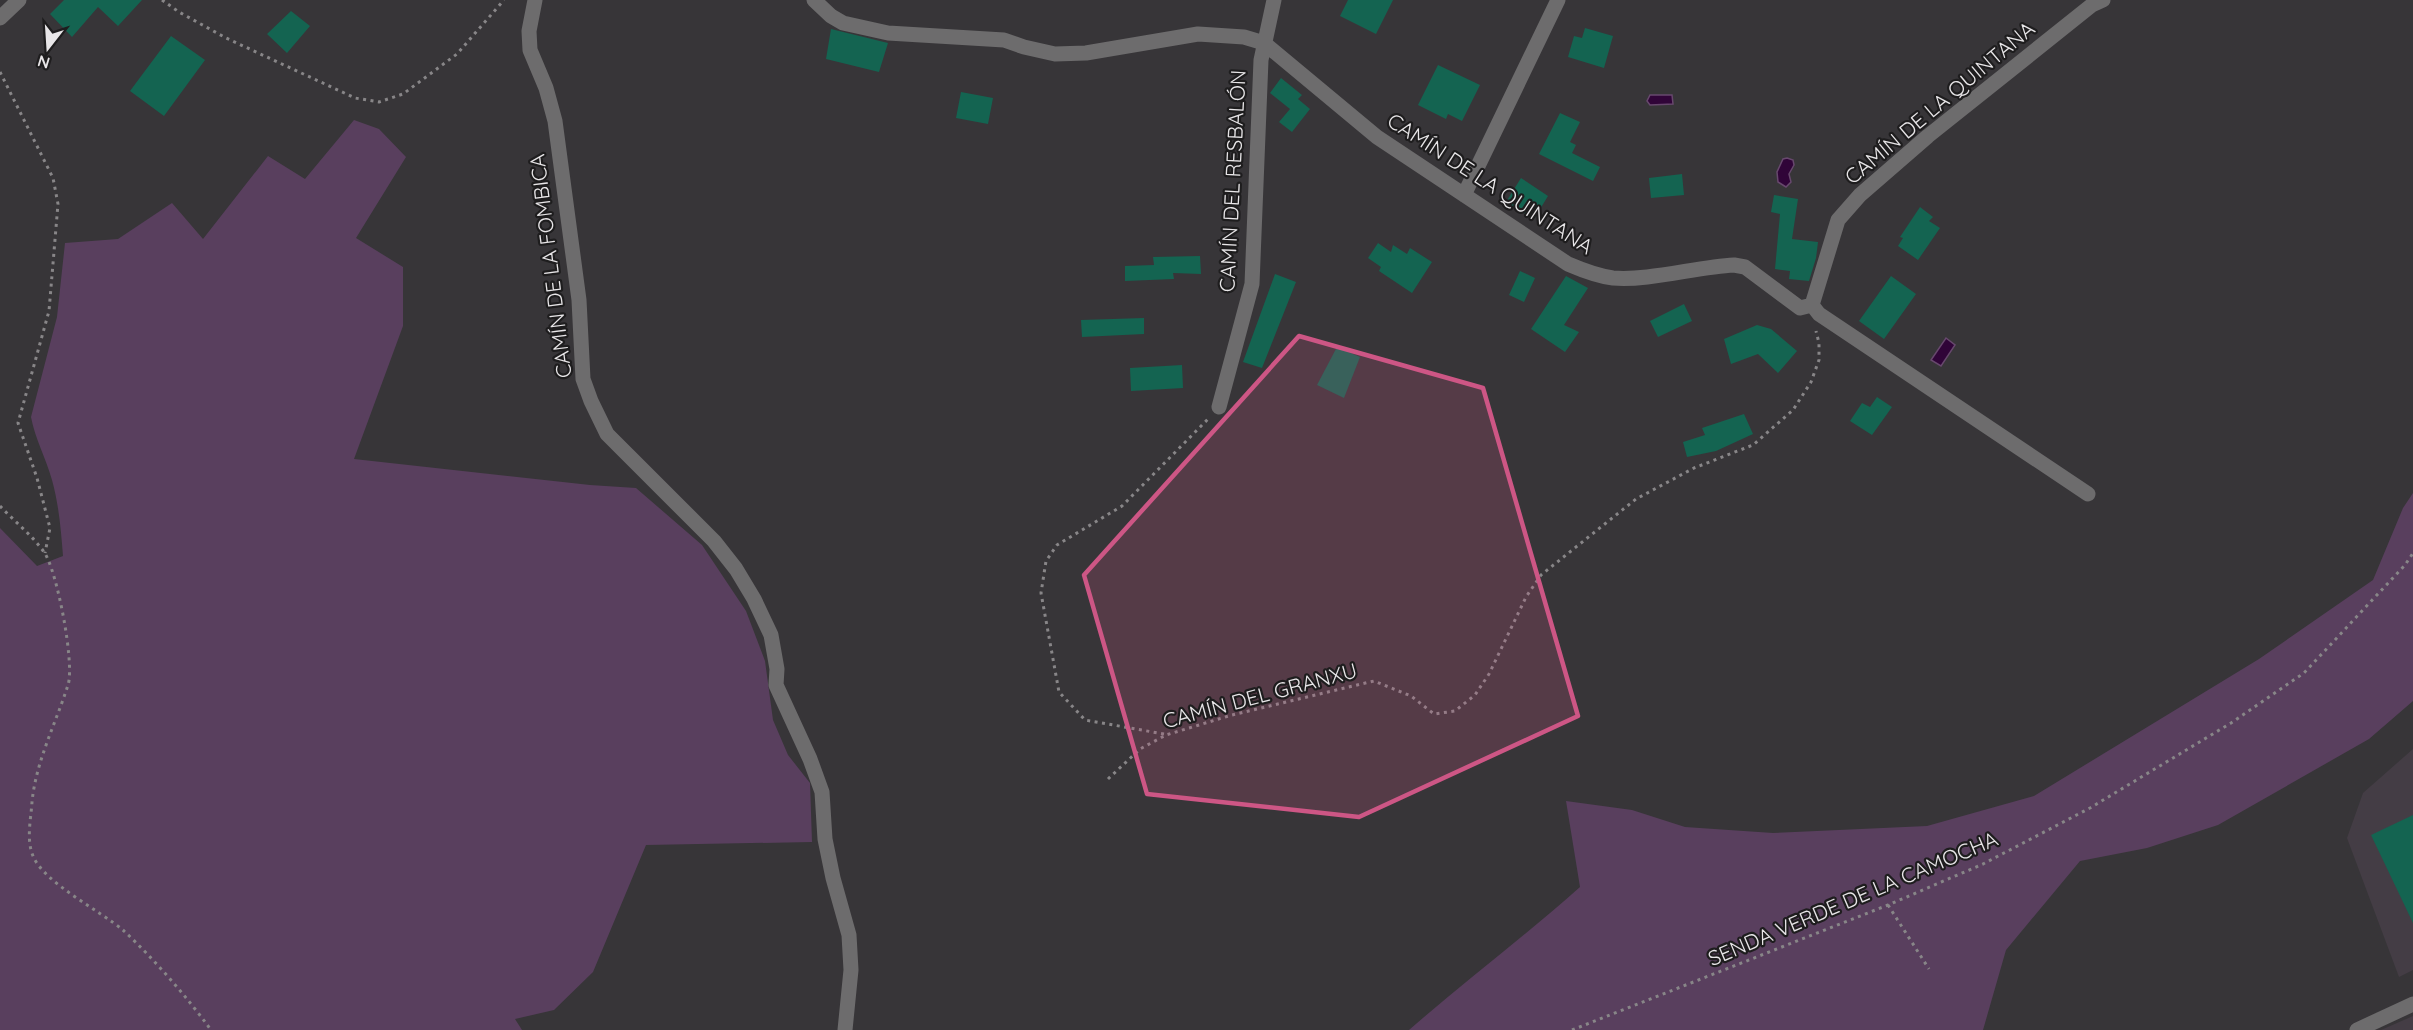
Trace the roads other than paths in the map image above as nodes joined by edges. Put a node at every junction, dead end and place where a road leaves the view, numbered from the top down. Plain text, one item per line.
1 (19, 0) edge
2 (535, 0) edge
3 (814, 0) edge
4 (1274, 0) edge
5 (1558, 0) edge
6 (2103, 0) edge
7 (0, 18) edge
8 (1264, 44) junction
9 (1464, 195) junction
10 (1806, 306) junction
11 (1219, 407) road end
12 (2088, 494) dead end
13 (2413, 1004) edge
14 (2379, 1025) edge
15 (844, 1030) edge
16 (2357, 1030) edge

1 - 7 street
2 - 15 street, CAMÍN DE LA FOMBICA
3 - 8 street, CAMÍN DE LA QUINTANA
4 - 8 street, CAMÍN DEL RESBALÓN
5 - 9 street
6 - 10 street, CAMÍN DE LA QUINTANA
8 - 9 street, CAMÍN DE LA QUINTANA
8 - 11 street, CAMÍN DEL RESBALÓN
9 - 10 street, CAMÍN DE LA QUINTANA
10 - 12 street
13 - 14 street
14 - 16 street

